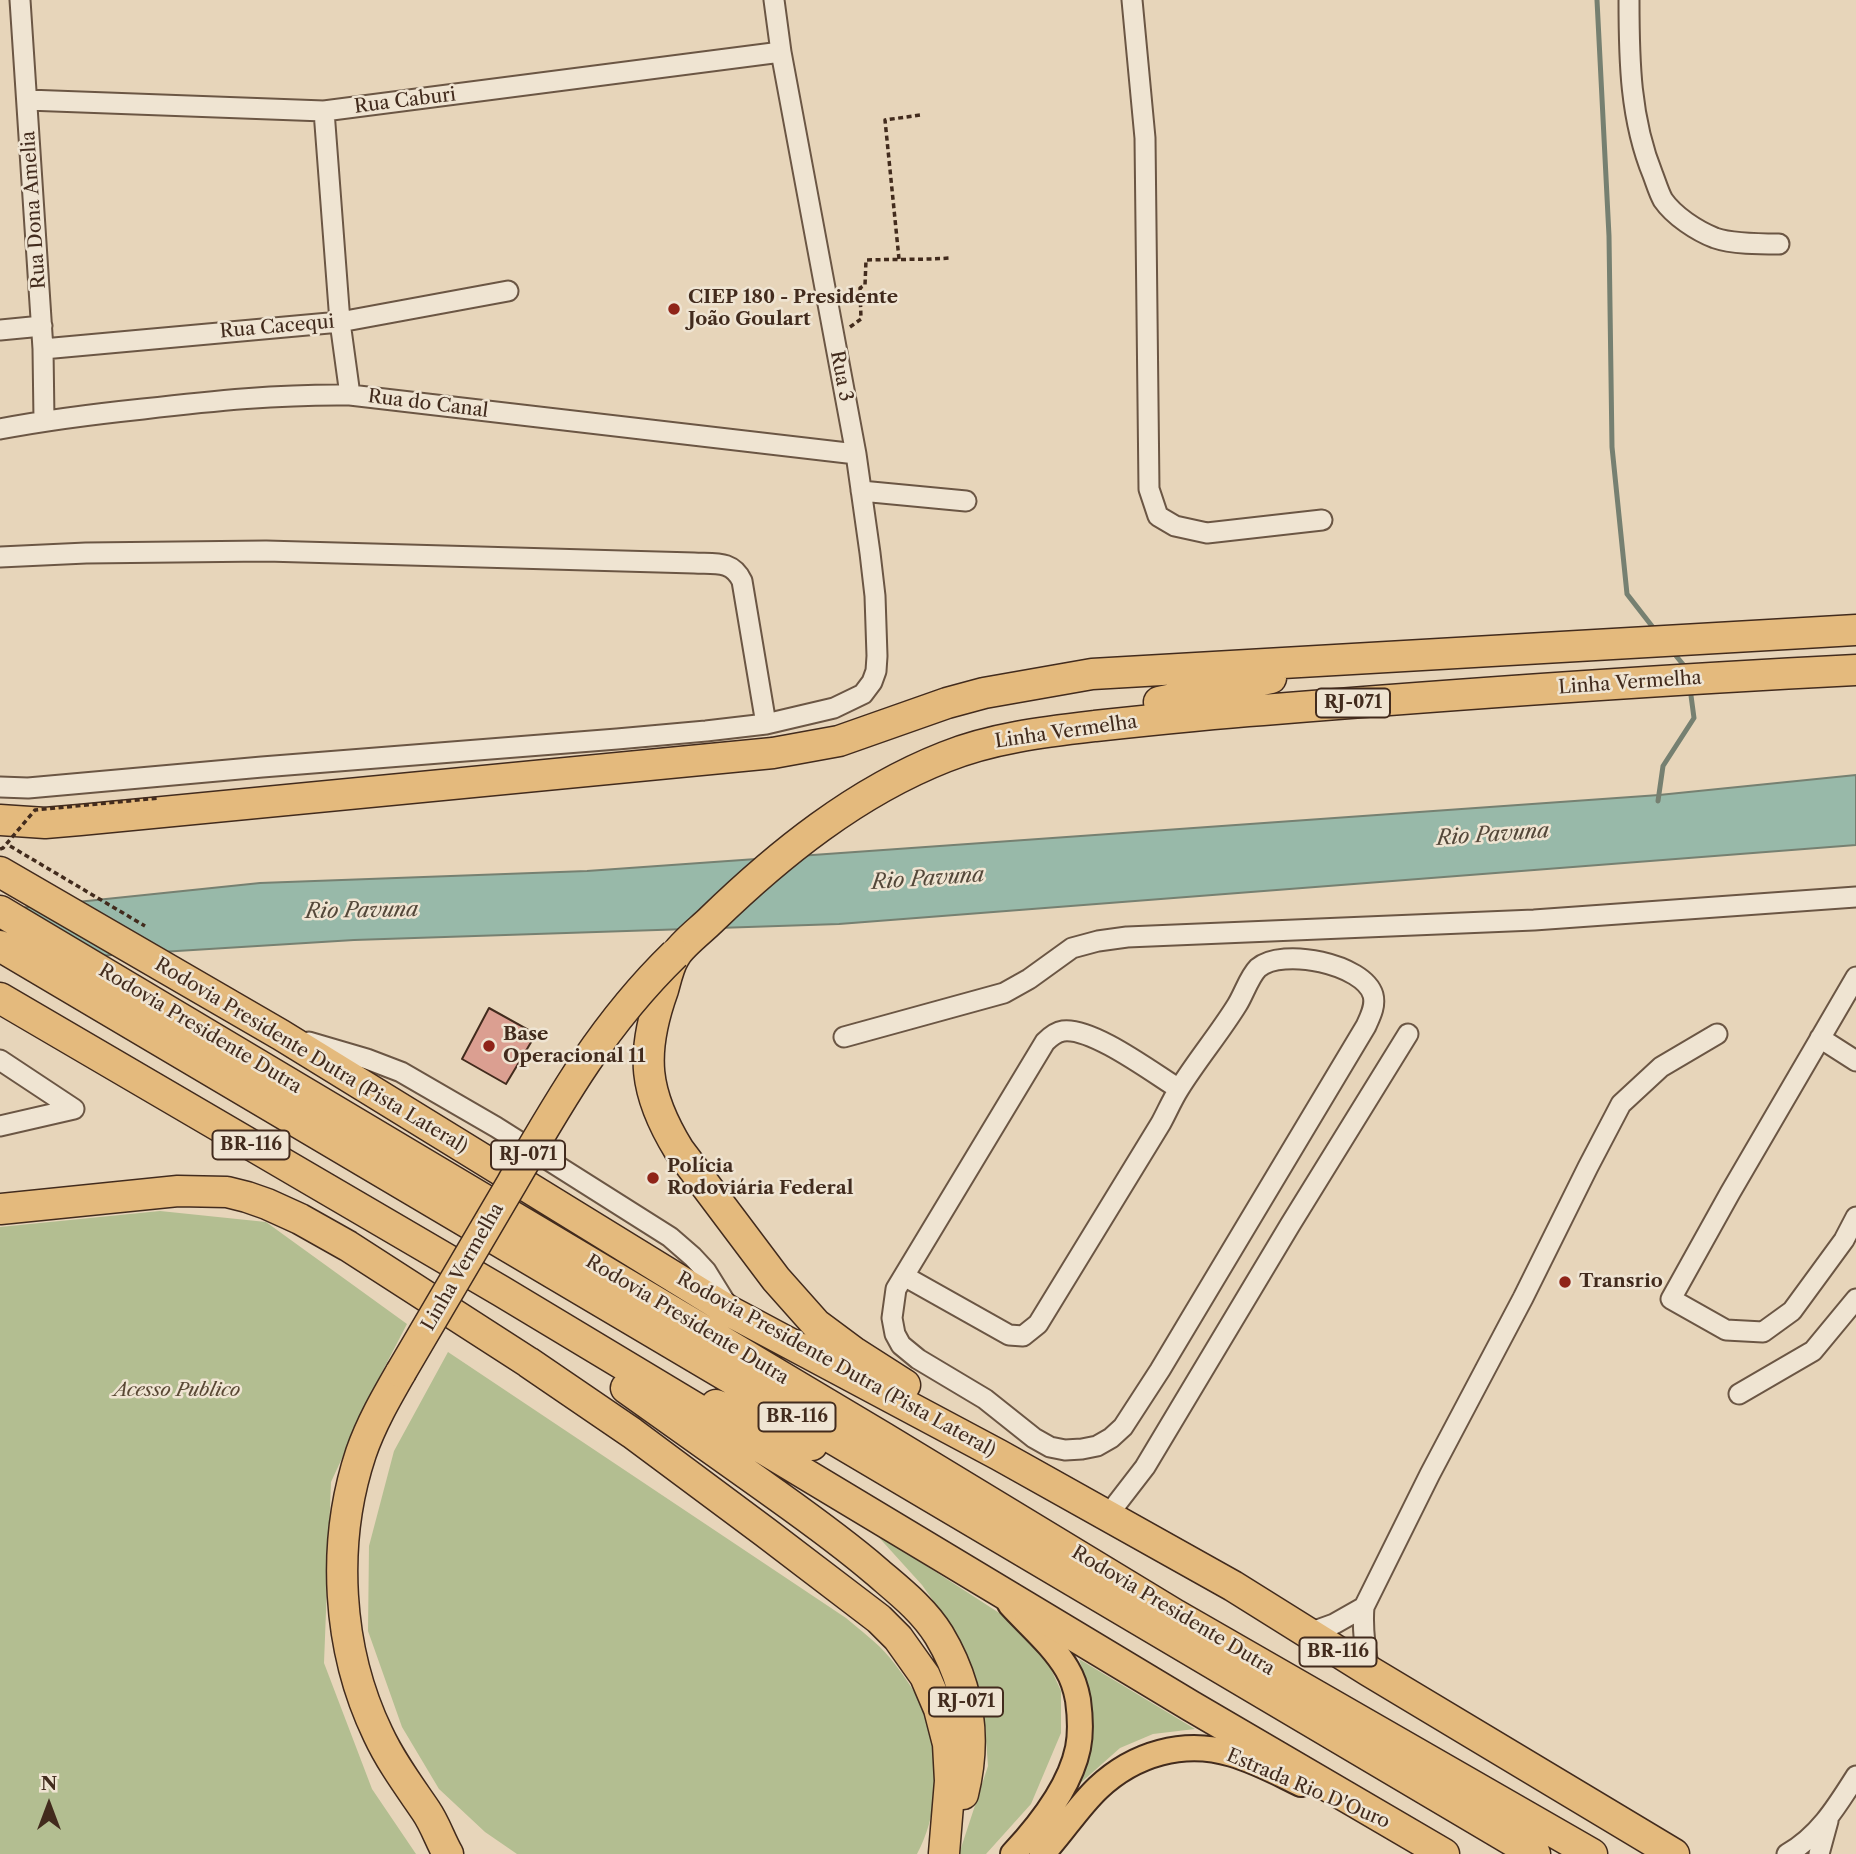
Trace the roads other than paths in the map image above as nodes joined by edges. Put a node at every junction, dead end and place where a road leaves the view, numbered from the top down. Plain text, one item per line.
1 (20, 0) edge
2 (774, 0) edge
3 (1132, 0) edge
4 (1629, 0) edge
5 (781, 52) junction
6 (27, 100) junction
7 (324, 111) junction
8 (1779, 244) dead end
9 (508, 291) dead end
10 (341, 322) junction
11 (42, 326) junction
12 (0, 330) edge
13 (43, 349) junction
14 (350, 395) junction
15 (44, 420) junction
16 (0, 429) edge
17 (856, 454) junction
18 (861, 491) junction
19 (966, 501) dead end
20 (1322, 520) dead end
21 (0, 557) edge
22 (1856, 630) edge
23 (1359, 660) junction
24 (1856, 670) edge
25 (766, 724) junction
26 (1061, 730) junction
27 (0, 787) edge
28 (3, 832) edge
29 (0, 872) edge
30 (1856, 897) edge
31 (0, 911) edge
32 (0, 946) edge
33 (675, 954) junction
34 (1856, 977) edge
35 (0, 998) edge
36 (1408, 1034) dead end
37 (1717, 1034) dead end
38 (844, 1037) dead end
39 (1821, 1038) junction
40 (0, 1060) edge
41 (1856, 1061) edge
42 (1179, 1089) junction
43 (0, 1126) edge
44 (0, 1209) edge
45 (1856, 1217) edge
46 (904, 1276) junction
47 (501, 1291) junction
48 (1856, 1299) edge
49 (1740, 1394) dead end
50 (678, 1398) junction
51 (1034, 1438) junction
52 (1009, 1460) junction
53 (1108, 1515) junction
54 (992, 1586) junction
55 (1364, 1607) junction
56 (1161, 1633) junction
57 (1309, 1633) junction
58 (1369, 1671) junction
59 (1856, 1776) edge
60 (428, 1814) junction
61 (1830, 1817) junction
62 (1405, 1831) junction
63 (448, 1854) edge
64 (472, 1854) edge
65 (943, 1854) edge
66 (1013, 1854) edge
67 (1042, 1854) edge
68 (1444, 1854) edge
69 (1535, 1854) edge
70 (1592, 1854) edge
71 (1674, 1854) edge
72 (1787, 1854) edge
73 (1819, 1854) edge

1 - 6 street, Rua Dona Amelia
2 - 5 street, Rua 3
3 - 20 street
4 - 8 street
5 - 7 street, Rua Caburi
5 - 17 street, Rua 3
6 - 7 street, Rua Caburi
6 - 11 street, Rua Dona Amelia
7 - 10 street
9 - 10 street, Rua Cacequi
10 - 13 street, Rua Cacequi
10 - 14 street
11 - 12 street
11 - 13 street, Rua Dona Amelia
13 - 15 street, Rua Dona Amelia
14 - 15 street, Rua do Canal
14 - 17 street, Rua do Canal
15 - 16 street, Rua do Canal
17 - 18 street, Rua 3
18 - 19 street
18 - 25 street, Rua 3
21 - 25 street
22 - 23 highway, Linha Vermelha
23 - 26 highway
23 - 28 highway
24 - 26 highway, Linha Vermelha / RJ-071
25 - 27 street, Rua 3
26 - 33 highway, Linha Vermelha / RJ-071
29 - 52 highway, Rodovia Presidente Dutra (Pista Lateral) / BR-116
30 - 38 street
31 - 70 highway, Rodovia Presidente Dutra / BR-116
32 - 56 highway, Rodovia Presidente Dutra / BR-116
33 - 52 highway, RJ-071
33 - 60 highway, Linha Vermelha / RJ-071, bridge
34 - 39 street
35 - 47 highway, BR-116
36 - 53 street
37 - 55 street
39 - 41 street
39 - 45 street
40 - 43 street
42 - 46 street
42 - 46 street
42 - 51 street
44 - 65 highway
46 - 51 street
47 - 50 highway, BR-116
47 - 65 highway, RJ-071
48 - 49 street
50 - 54 highway, BR-116
50 - 56 highway
51 - 52 street
52 - 53 highway, Rodovia Presidente Dutra (Pista Lateral) / BR-116
53 - 57 highway, Rodovia Presidente Dutra (Pista Lateral) / BR-116
54 - 62 highway, BR-116
54 - 66 main road
55 - 57 street
55 - 58 street
56 - 69 highway, Rodovia Presidente Dutra / BR-116
57 - 58 highway, Rodovia Presidente Dutra (Pista Lateral) / BR-116
58 - 71 highway, Rodovia Presidente Dutra (Pista Lateral) / BR-116
59 - 61 street
60 - 63 highway, RJ-071
60 - 64 highway, RJ-071
61 - 72 street
61 - 73 street
62 - 67 main road, Estrada Rio D'Ouro
62 - 68 highway, BR-116

